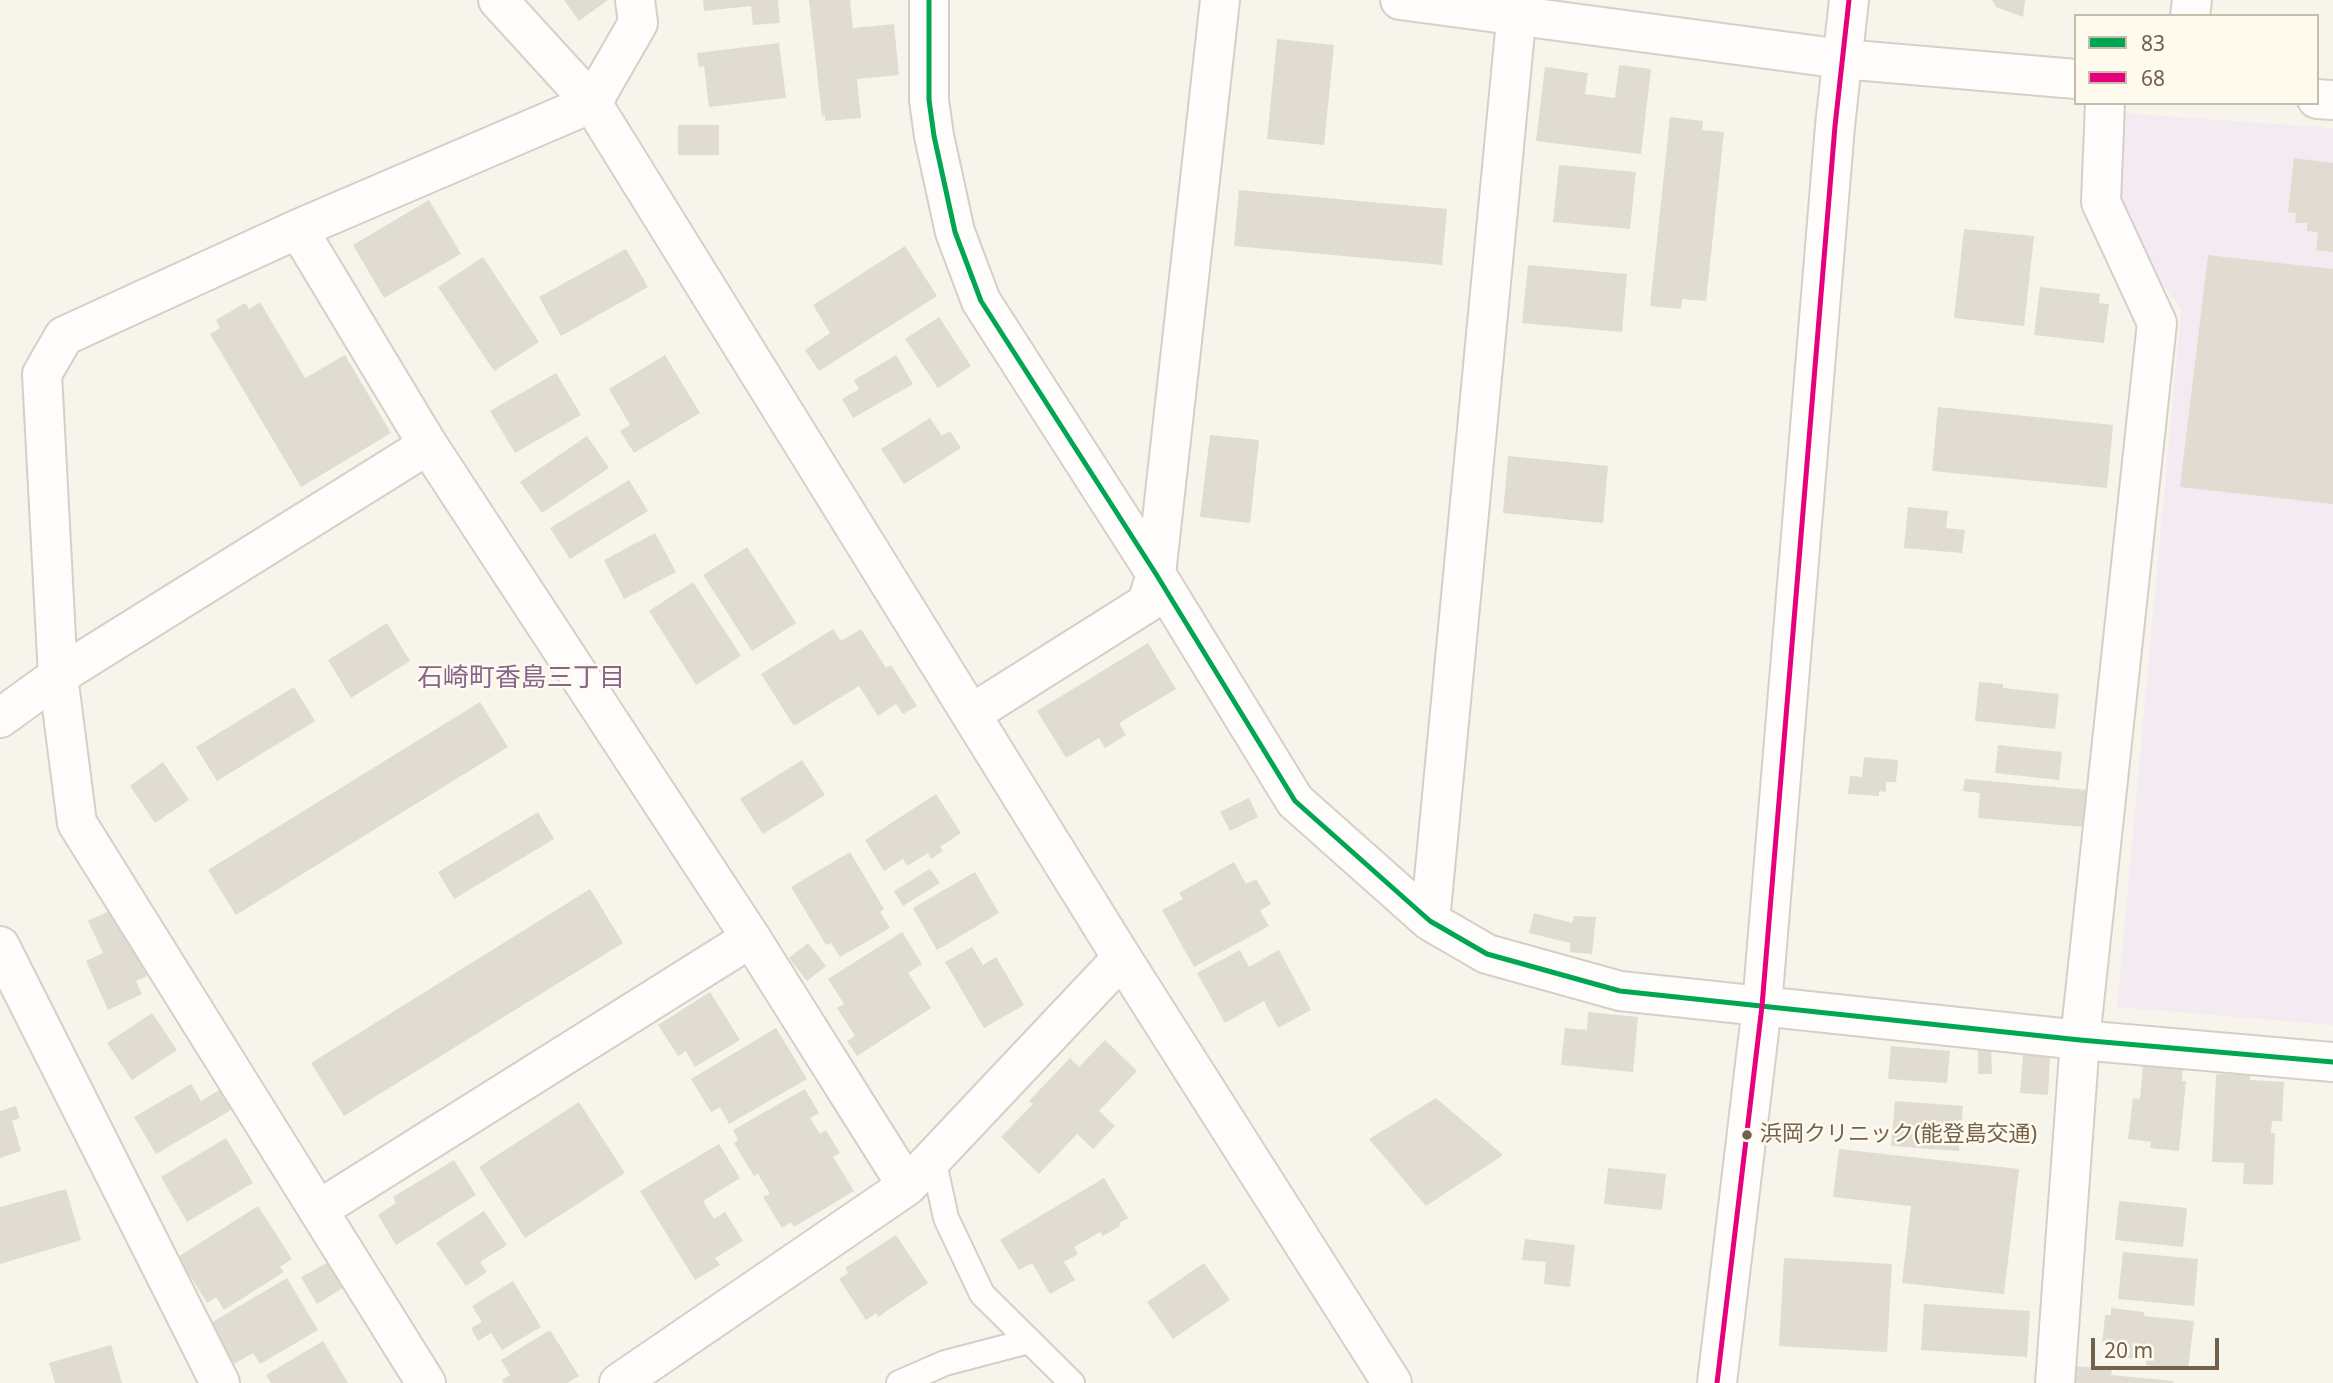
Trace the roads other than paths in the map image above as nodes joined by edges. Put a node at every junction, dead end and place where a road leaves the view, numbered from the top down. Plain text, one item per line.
1 (498, 0) edge
2 (635, 0) edge
3 (929, 0) edge
4 (1220, 0) edge
5 (1400, 0) edge
6 (1849, 0) edge
7 (1517, 9) edge
8 (1842, 59) junction
9 (2074, 79) edge
10 (592, 103) junction
11 (2105, 105) edge
12 (298, 229) junction
13 (428, 445) junction
14 (1156, 574) junction
15 (58, 676) junction
16 (971, 714) junction
17 (0, 718) edge
18 (1430, 921) junction
19 (751, 938) junction
20 (0, 946) edge
21 (1122, 958) junction
22 (1762, 1006) junction
23 (2080, 1040) junction
24 (2333, 1062) edge
25 (933, 1158) junction
26 (906, 1186) junction
27 (318, 1210) junction
28 (1029, 1341) junction
29 (220, 1383) edge
30 (426, 1383) edge
31 (619, 1383) edge
32 (899, 1383) edge
33 (1072, 1383) edge
34 (1392, 1383) edge
35 (1717, 1383) edge
36 (2055, 1383) edge

1 - 10 street
2 - 10 street
3 - 14 street
4 - 14 street
5 - 7 street
6 - 8 street
7 - 8 street
7 - 18 street
8 - 9 street
8 - 22 street
10 - 12 street
10 - 16 street
11 - 23 street
12 - 13 street
12 - 15 street
13 - 15 street
13 - 19 street
14 - 16 street
14 - 18 street
15 - 17 street
15 - 27 street
16 - 21 street
18 - 22 street
19 - 26 street
19 - 27 street
20 - 29 street
21 - 25 street
21 - 34 street
22 - 23 street
22 - 35 street
23 - 24 street
23 - 36 street
25 - 26 street
25 - 28 lane
26 - 31 street
27 - 30 street
28 - 32 lane
28 - 33 lane

